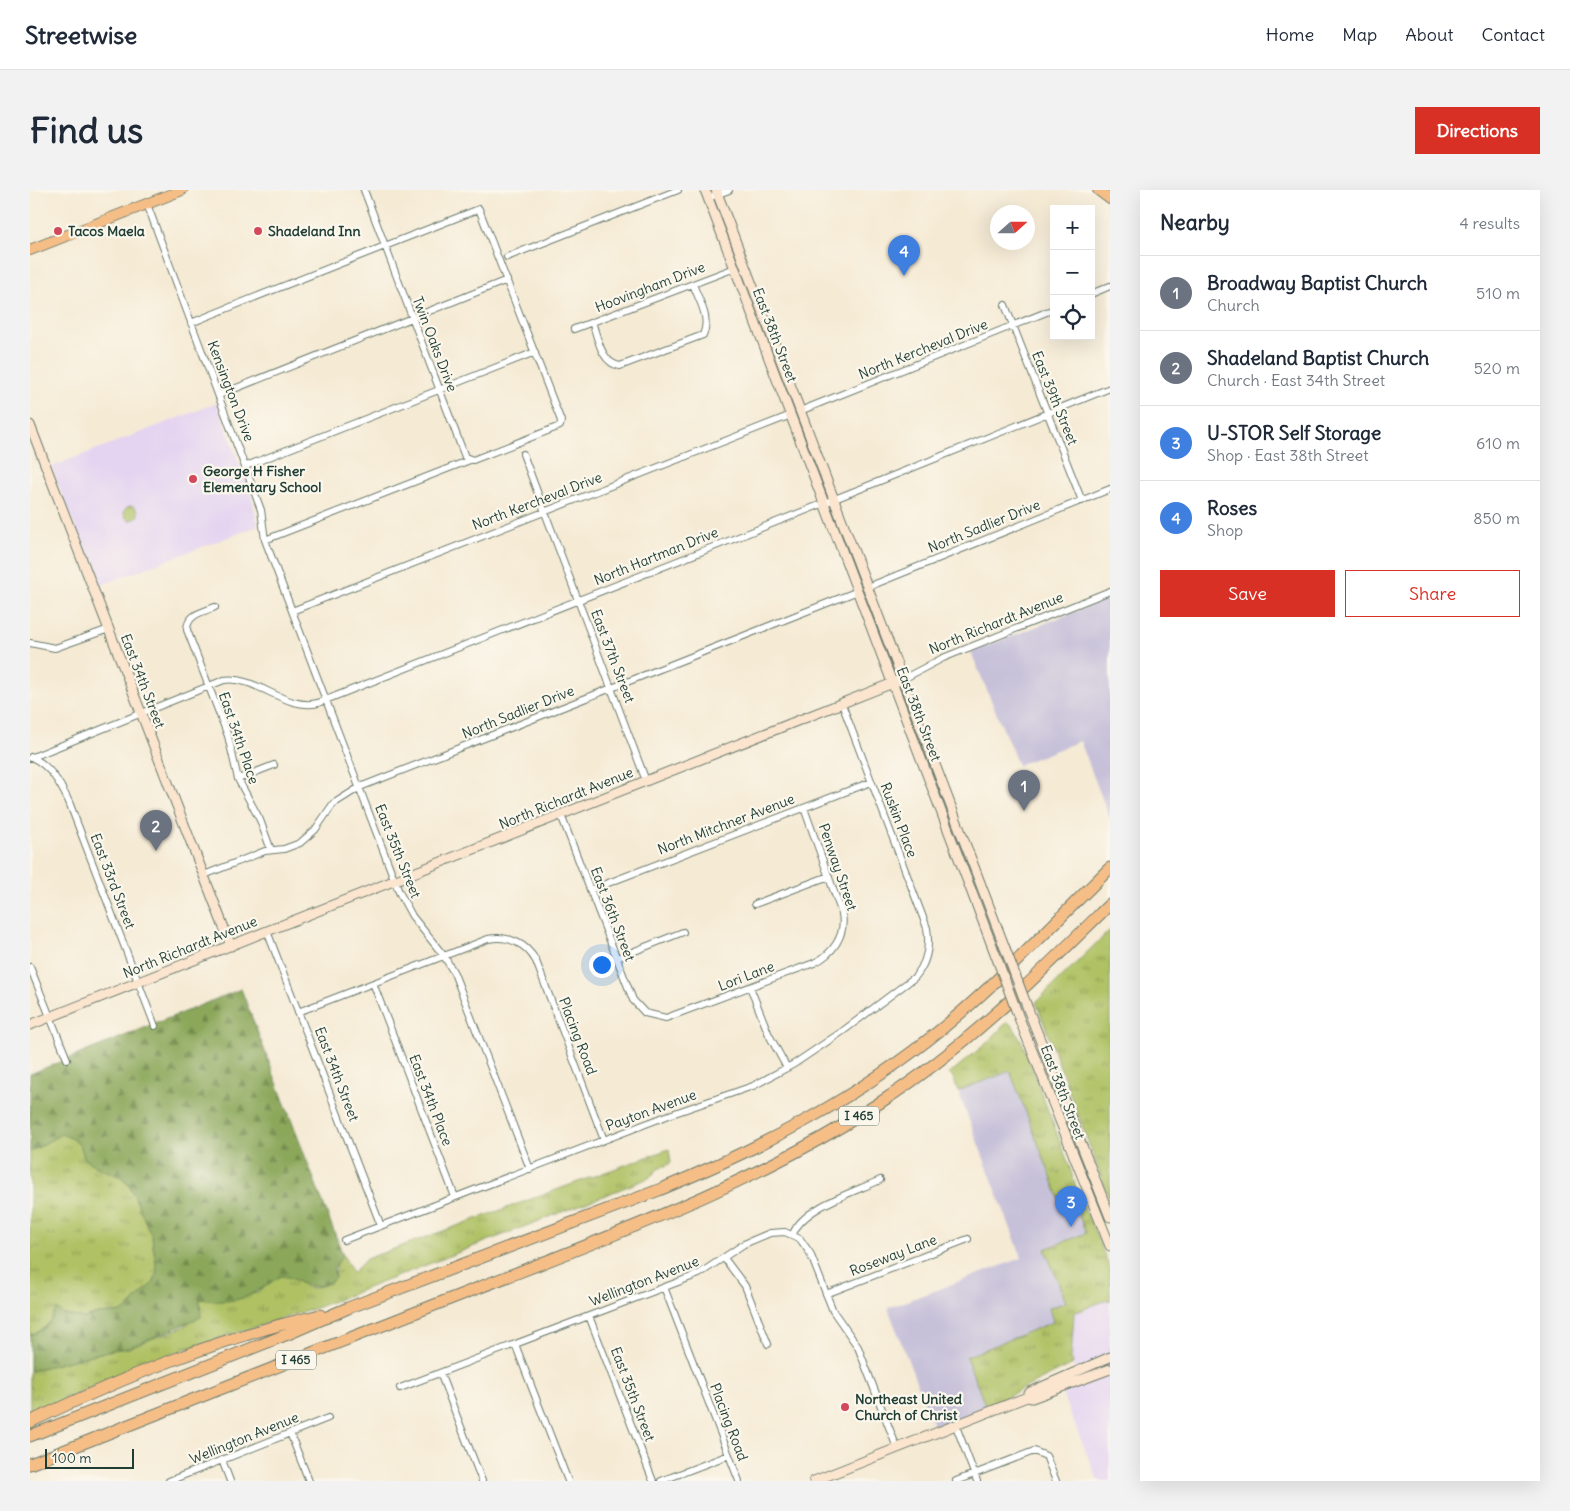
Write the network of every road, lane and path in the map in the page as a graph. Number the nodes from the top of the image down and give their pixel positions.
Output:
1 (182, 190) edge
2 (364, 190) edge
3 (678, 190) edge
4 (729, 190) edge
5 (1098, 190) edge
6 (717, 192) edge
7 (706, 194) edge
8 (1110, 199) edge
9 (146, 204) junction
10 (385, 246) junction
11 (30, 250) edge
12 (507, 256) dead end
13 (735, 268) junction
14 (507, 280) junction
15 (693, 284) junction
16 (1110, 286) edge
17 (1095, 292) edge
18 (1005, 305) dead end
19 (1050, 311) edge
20 (411, 316) junction
21 (592, 322) junction
22 (191, 323) junction
23 (1013, 326) junction
24 (574, 329) dead end
25 (535, 352) junction
26 (1110, 388) edge
27 (440, 390) junction
28 (219, 395) junction
29 (800, 411) junction
30 (1047, 412) junction
31 (790, 415) junction
32 (30, 425) edge
33 (33, 440) edge
34 (523, 454) dead end
35 (470, 460) junction
36 (246, 466) junction
37 (1110, 489) edge
38 (834, 499) junction
39 (1082, 501) junction
40 (824, 503) junction
41 (545, 512) junction
42 (265, 540) junction
43 (868, 586) junction
44 (284, 588) joint
45 (858, 591) junction
46 (1108, 592) edge
47 (578, 600) junction
48 (1110, 600) edge
49 (215, 607) dead end
50 (292, 611) junction
51 (109, 629) junction
52 (30, 643) edge
53 (903, 680) junction
54 (891, 685) junction
55 (208, 686) junction
56 (612, 688) junction
57 (326, 700) junction
58 (842, 704) junction
59 (141, 713) junction
60 (31, 758) edge
61 (274, 765) dead end
62 (238, 779) junction
63 (646, 781) junction
64 (871, 782) junction
65 (360, 788) junction
66 (804, 808) junction
67 (561, 815) junction
68 (271, 850) junction
69 (1110, 868) edge
70 (204, 875) junction
71 (829, 876) junction
72 (395, 881) junction
73 (590, 890) junction
74 (755, 904) dead end
75 (1110, 904) edge
76 (267, 932) junction
77 (683, 932) dead end
78 (840, 936) joint
79 (231, 946) junction
80 (928, 946) joint
81 (444, 956) junction
82 (617, 958) junction
83 (30, 967) edge
84 (138, 983) junction
85 (373, 983) junction
86 (750, 987) junction
87 (298, 1012) junction
88 (650, 1016) joint
89 (50, 1017) junction
90 (30, 1025) edge
91 (155, 1026) dead end
92 (67, 1059) dead end
93 (787, 1068) junction
94 (604, 1140) junction
95 (530, 1168) junction
96 (880, 1180) dead end
97 (455, 1197) junction
98 (1110, 1217) edge
99 (381, 1226) junction
100 (793, 1234) junction
101 (968, 1239) dead end
102 (344, 1240) dead end
103 (1110, 1246) edge
104 (724, 1258) junction
105 (664, 1287) junction
106 (826, 1294) junction
107 (348, 1308) junction
108 (589, 1316) junction
109 (515, 1344) junction
110 (768, 1344) dead end
111 (1110, 1357) edge
112 (1110, 1369) edge
113 (440, 1373) junction
114 (400, 1388) dead end
115 (1027, 1397) junction
116 (328, 1418) dead end
117 (30, 1422) edge
118 (956, 1426) junction
119 (290, 1433) junction
120 (30, 1436) edge
121 (897, 1448) junction
122 (729, 1455) junction
123 (222, 1460) junction
124 (30, 1464) edge
125 (974, 1474) junction
126 (169, 1481) edge
127 (230, 1481) edge
128 (309, 1481) edge
129 (482, 1481) edge
130 (568, 1481) edge
131 (653, 1481) edge
132 (661, 1481) edge
133 (739, 1481) edge
134 (814, 1481) edge
135 (956, 1481) edge
136 (977, 1481) edge
137 (1056, 1481) edge

1 - 9 main road
2 - 10 street, Twin Oaks Drive
3 - 12 street
4 - 6 street
5 - 8 main road
6 - 7 street
6 - 29 main road, East 38th Street
7 - 13 main road, East 38th Street
9 - 11 main road
9 - 22 street, Kensington Drive
10 - 14 street
10 - 20 street, Twin Oaks Drive
10 - 22 street
13 - 15 street, Hoovingham Drive
13 - 31 main road, East 38th Street
14 - 20 street
14 - 25 street
15 - 21 street, Hoovingham Drive
15 - 21 street
16 - 17 street
18 - 23 street, East 39th Street
19 - 23 street, North Kercheval Drive
20 - 27 street, Twin Oaks Drive
20 - 28 street
21 - 24 street, Hoovingham Drive
22 - 28 street, Kensington Drive
23 - 29 street, North Kercheval Drive
23 - 30 street, East 39th Street
25 - 27 street
25 - 35 street
26 - 30 street, North Hartman Drive
27 - 35 street, Twin Oaks Drive
27 - 36 street
28 - 36 street, Kensington Drive
29 - 38 main road, East 38th Street
30 - 38 street, North Hartman Drive
30 - 39 street, East 39th Street
31 - 40 main road, East 38th Street
31 - 41 street, North Kercheval Drive
32 - 33 main road, East 34th Street
33 - 51 main road, East 34th Street
34 - 41 street
35 - 42 street
36 - 42 street, Kensington Drive
37 - 39 street, North Sadlier Drive
38 - 40 street, North Hartman Drive
38 - 43 main road, East 38th Street
39 - 43 street, North Sadlier Drive
40 - 45 main road, East 38th Street
40 - 47 street, North Hartman Drive
41 - 47 street, East 37th Street
41 - 50 street, North Kercheval Drive
42 - 44 street, Kensington Drive
43 - 53 main road, East 38th Street
44 - 50 street, East 35th Street
45 - 54 main road, East 38th Street
45 - 56 street, North Sadlier Drive
46 - 48 street
46 - 53 street, North Richardt Avenue
47 - 56 street, East 37th Street
47 - 57 street, North Hartman Drive
49 - 55 street, East 34th Place
50 - 57 street, East 35th Street
51 - 52 street
51 - 59 main road, East 34th Street
53 - 54 main road, North Richardt Avenue
53 - 98 main road, East 38th Street, bridge
54 - 58 main road, North Richardt Avenue
54 - 103 main road, East 38th Street, bridge
55 - 57 street, North Hartman Drive
55 - 59 street, North Hartman Drive
55 - 62 street, East 34th Place
56 - 63 street, East 37th Street
56 - 65 street, North Sadlier Drive
57 - 65 street, East 35th Street
58 - 63 main road, North Richardt Avenue
58 - 64 street, Ruskin Place
59 - 60 street, North Hartman Drive
59 - 70 main road, East 34th Street
60 - 84 street, East 33rd Street
61 - 62 street
62 - 68 street, East 34th Place
63 - 67 main road, North Richardt Avenue
64 - 66 street, North Mitchner Avenue
64 - 80 street, Ruskin Place
65 - 68 street, North Sadlier Drive
65 - 72 street, East 35th Street
66 - 71 street, Penway Street
66 - 73 street, North Mitchner Avenue
67 - 72 main road, North Richardt Avenue
67 - 73 street, East 36th Street
68 - 70 street, North Sadlier Drive
69 - 107 highway, I 465
70 - 79 main road, East 34th Street
71 - 74 street
71 - 78 street, Penway Street
72 - 76 main road, North Richardt Avenue
72 - 81 street, East 35th Street
73 - 82 street, East 36th Street
75 - 124 highway, I 465
76 - 79 main road, North Richardt Avenue
76 - 87 street, East 34th Street
77 - 82 street
78 - 86 street, Lori Lane
79 - 84 main road, North Richardt Avenue
80 - 93 street, Payton Avenue
81 - 85 street
81 - 94 street, Placing Road
81 - 95 street, East 35th Street
82 - 88 street, East 36th Street
83 - 89 street
84 - 89 main road, North Richardt Avenue
84 - 91 street, East 33rd Street
85 - 87 street
85 - 97 street, East 34th Place
86 - 88 street, Lori Lane
86 - 93 street
87 - 99 street, East 34th Street
89 - 90 main road, North Richardt Avenue
89 - 92 street
93 - 94 street, Payton Avenue
94 - 95 street, Payton Avenue
95 - 97 street, Payton Avenue
96 - 100 street
97 - 99 street, Payton Avenue
99 - 102 street, Payton Avenue
100 - 104 street, Wellington Avenue
100 - 106 street
101 - 106 street, Roseway Lane
104 - 105 street, Wellington Avenue
104 - 110 street
105 - 108 street, Wellington Avenue
105 - 122 street, Placing Road
106 - 121 street
107 - 117 highway
107 - 120 highway, I 465
108 - 109 street, Wellington Avenue
108 - 131 street, East 35th Street
109 - 113 street, Wellington Avenue
109 - 130 street
111 - 115 main road
112 - 115 main road
113 - 114 street, Wellington Avenue
113 - 129 street
115 - 118 main road
116 - 119 street, Wellington Avenue
118 - 121 main road
118 - 125 street
119 - 123 street, Wellington Avenue
119 - 128 street
121 - 134 main road
122 - 132 street
122 - 133 street, Placing Road
123 - 126 street, Wellington Avenue
123 - 127 street
125 - 135 street
125 - 136 street
125 - 137 street

